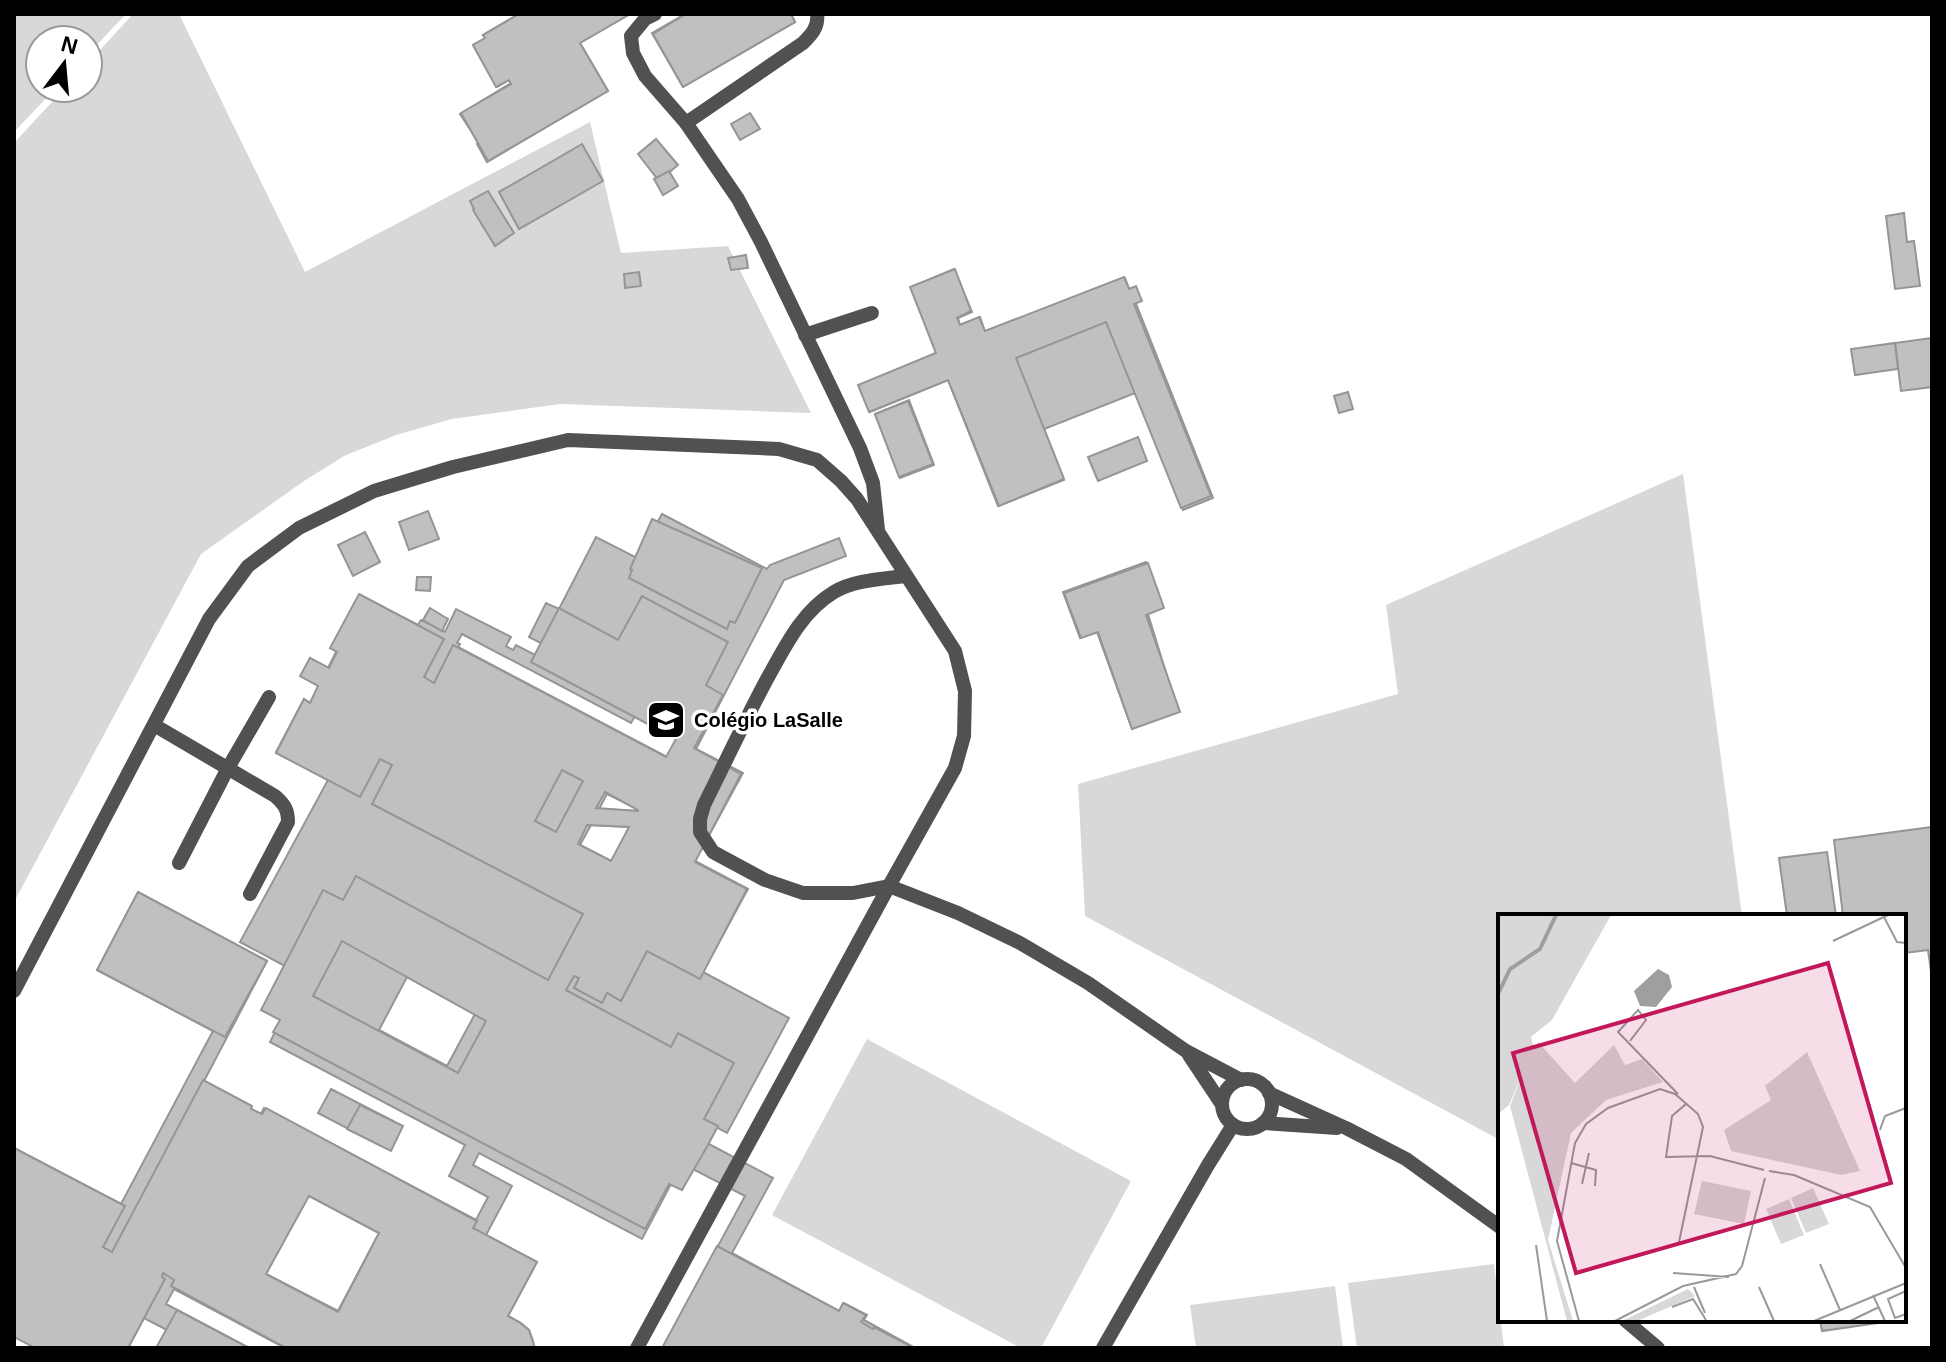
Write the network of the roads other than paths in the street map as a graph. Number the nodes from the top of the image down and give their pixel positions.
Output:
1 (655, 14) edge
2 (817, 14) edge
3 (686, 123) junction
4 (872, 313) dead end
5 (805, 335) junction
6 (878, 532) junction
7 (905, 576) junction
8 (269, 697) dead end
9 (154, 725) junction
10 (228, 768) junction
11 (179, 863) dead end
12 (889, 886) junction
13 (250, 894) dead end
14 (14, 991) edge
15 (1186, 1051) junction
16 (1241, 1080) junction
17 (1269, 1093) junction
18 (1221, 1103) junction
19 (1263, 1123) junction
20 (1233, 1125) junction
21 (1346, 1128) junction
22 (1498, 1226) edge
23 (1627, 1322) edge
24 (637, 1348) edge
25 (1103, 1348) edge
26 (1658, 1348) edge

1 - 3 lane
2 - 3 lane
3 - 5 lane
4 - 5 lane
5 - 6 lane
6 - 7 lane
6 - 9 lane
7 - 12 lane
7 - 12 lane
8 - 10 lane
9 - 10 lane
9 - 14 lane
10 - 11 lane
10 - 13 lane
12 - 15 lane
12 - 24 lane
15 - 16 lane
15 - 18 lane
16 - 17 lane
16 - 18 lane
17 - 19 lane
17 - 21 lane
18 - 20 lane
19 - 20 lane
19 - 21 lane
20 - 25 lane
21 - 22 lane
23 - 26 lane

